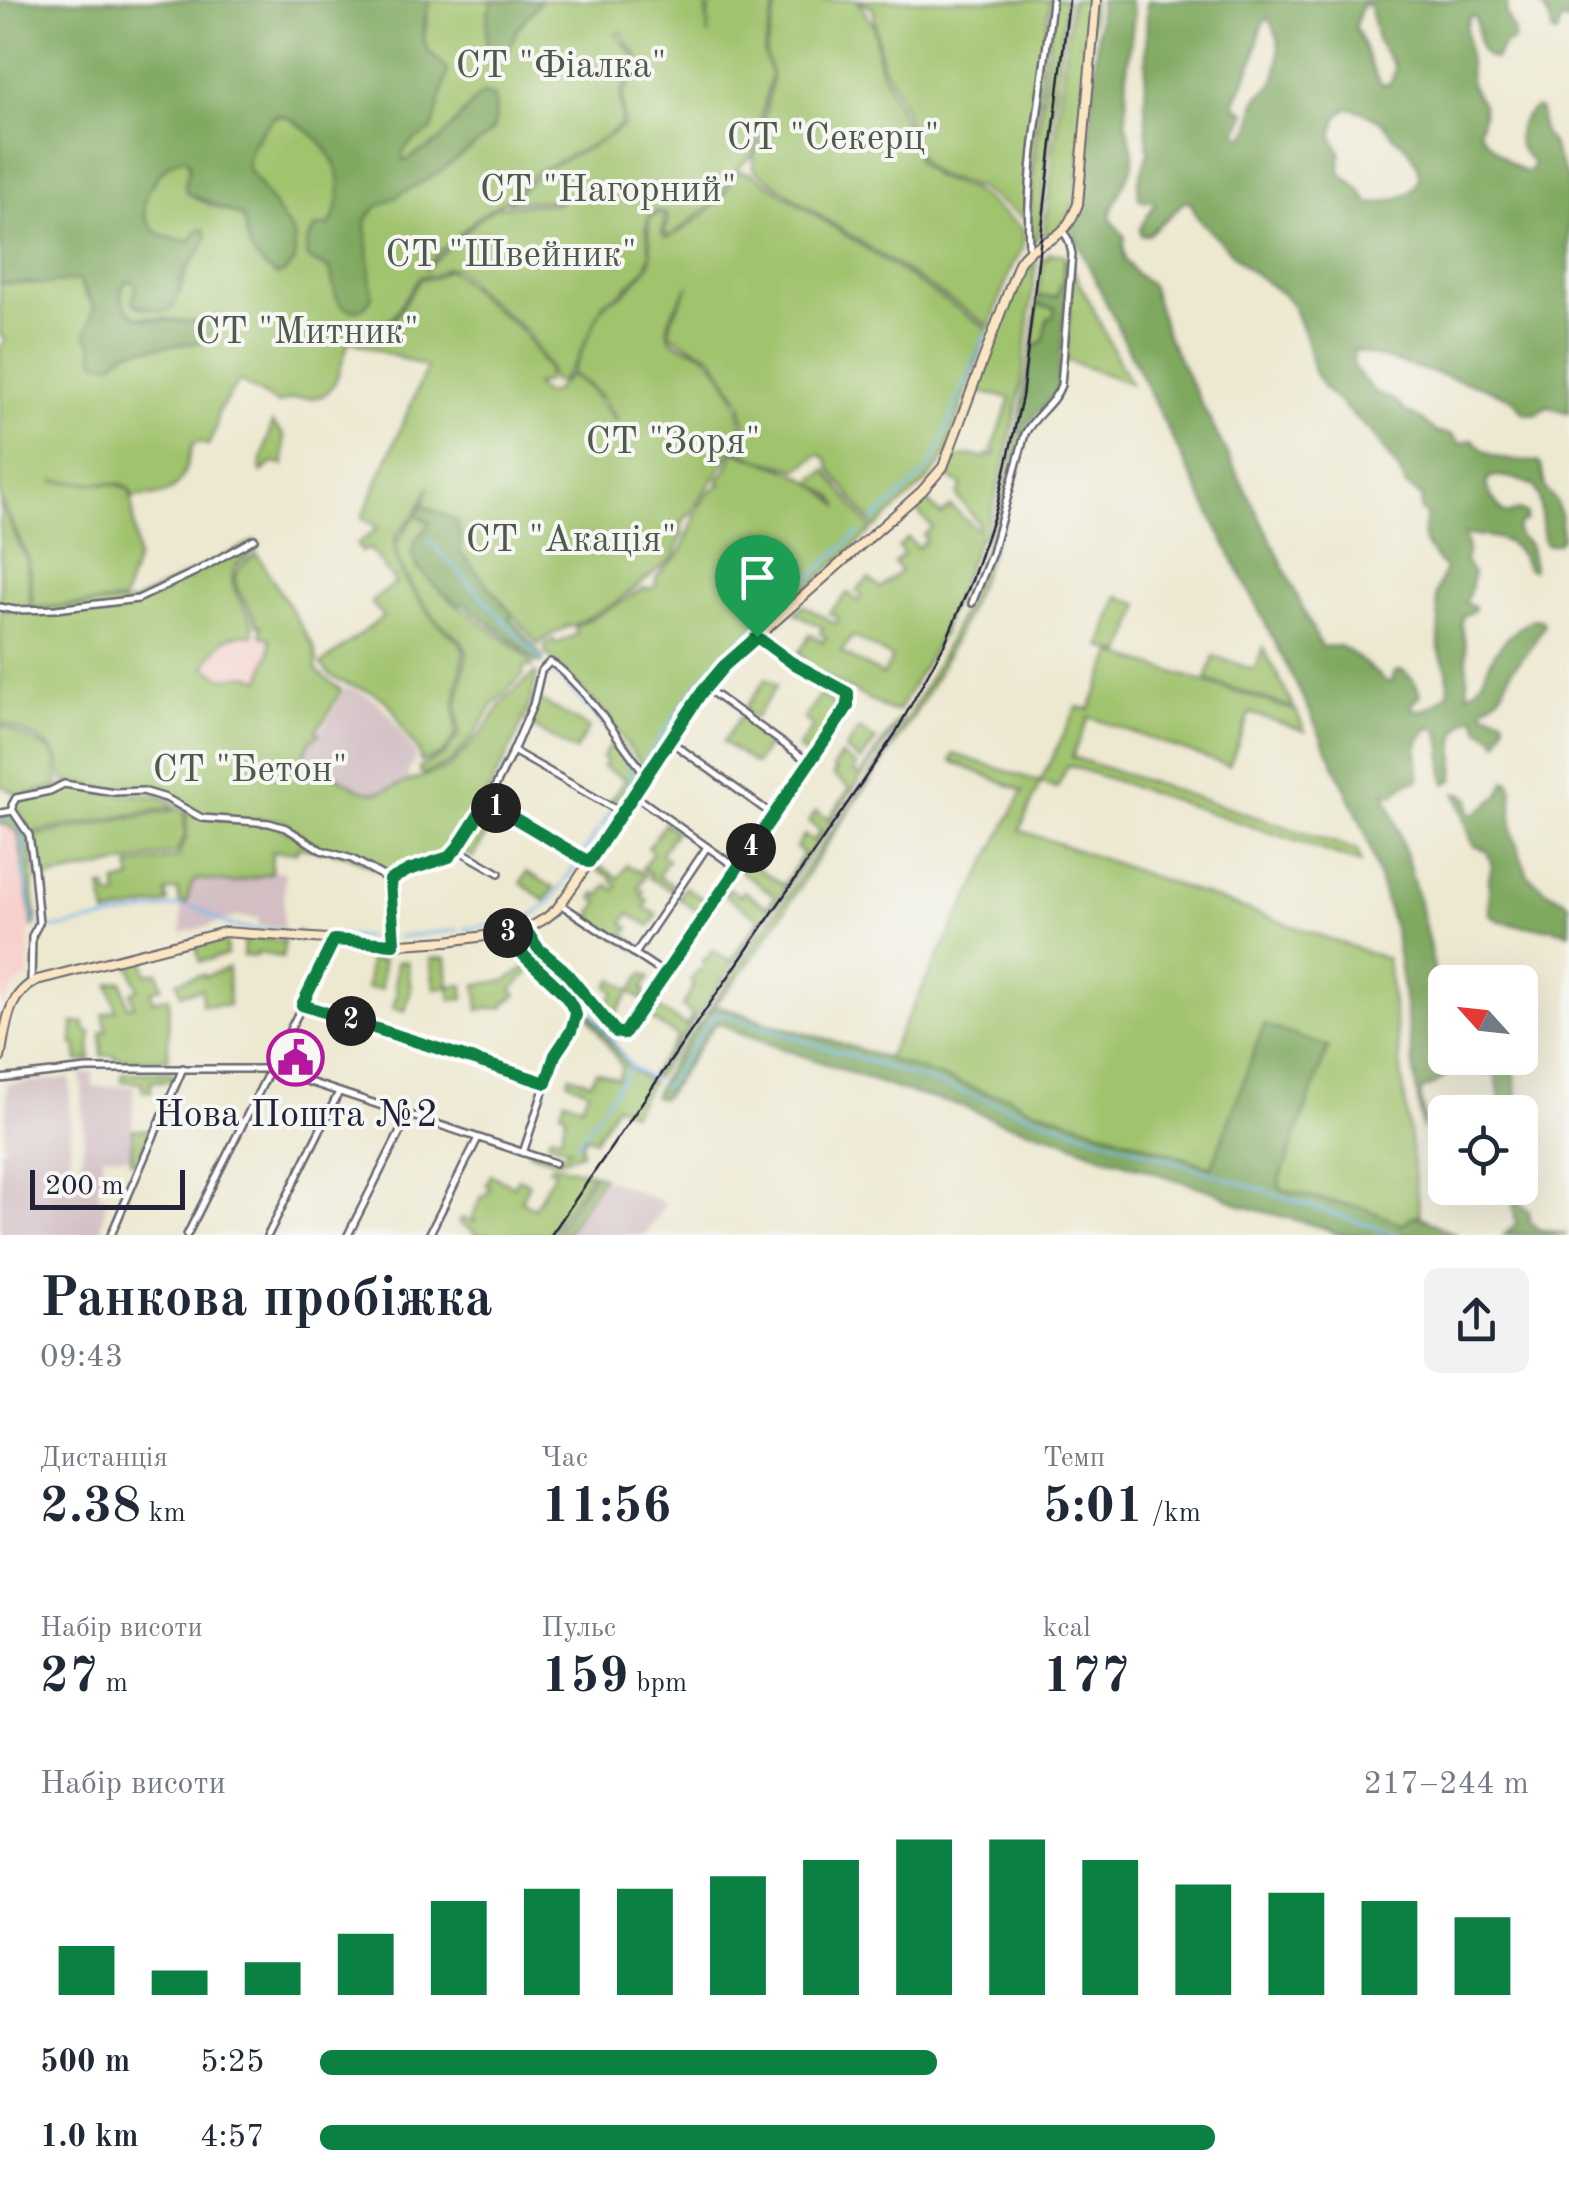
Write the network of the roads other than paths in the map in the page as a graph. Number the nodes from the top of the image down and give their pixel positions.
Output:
1 (1052, 0) edge
2 (1096, 0) edge
3 (1063, 230) junction
4 (1030, 250) junction
5 (254, 539) dead end
6 (972, 604) dead end
7 (0, 607) edge
8 (757, 637) junction
9 (706, 688) junction
10 (670, 742) junction
11 (514, 751) junction
12 (810, 763) junction
13 (647, 776) junction
14 (634, 795) junction
15 (487, 802) junction
16 (13, 811) junction
17 (0, 813) edge
18 (622, 813) junction
19 (774, 816) junction
20 (707, 847) junction
21 (457, 849) junction
22 (589, 862) junction
23 (737, 868) junction
24 (499, 874) dead end
25 (390, 880) junction
26 (561, 908) junction
27 (525, 929) junction
28 (508, 932) junction
29 (334, 940) junction
30 (394, 944) junction
31 (635, 954) junction
32 (664, 974) junction
33 (31, 982) junction
34 (302, 1005) junction
35 (5, 1009) edge
36 (0, 1058) edge
37 (183, 1068) junction
38 (270, 1069) junction
39 (0, 1079) edge
40 (546, 1083) junction
41 (339, 1092) junction
42 (408, 1116) junction
43 (478, 1138) junction
44 (523, 1153) junction
45 (555, 1164) dead end
46 (271, 1234) edge
47 (110, 1235) edge
48 (187, 1235) edge
49 (348, 1235) edge
50 (429, 1235) edge

1 - 4 street
2 - 3 main road
3 - 4 main road
3 - 6 street
4 - 8 main road
5 - 7 street
8 - 9 main road
8 - 12 street
9 - 10 main road
9 - 12 street
10 - 13 main road
10 - 19 street
11 - 13 street
11 - 15 street
11 - 18 street
12 - 19 street
13 - 14 main road
14 - 18 main road
14 - 20 street
15 - 21 street
15 - 22 street
16 - 17 street
16 - 25 street
16 - 33 street
18 - 22 main road
19 - 23 street
20 - 23 street
20 - 31 street
21 - 24 street
21 - 25 street
22 - 26 main road
23 - 32 street
25 - 30 street
26 - 27 main road
26 - 31 street
27 - 28 main road
27 - 32 street
28 - 30 main road
28 - 40 street
29 - 30 main road
29 - 33 main road
29 - 34 street
31 - 32 street
33 - 35 main road
34 - 38 street
34 - 40 street
35 - 36 main road
37 - 38 street
37 - 39 street
37 - 47 street
38 - 41 street
38 - 48 street
40 - 44 street
41 - 42 street
41 - 46 street
42 - 43 street
42 - 49 street
43 - 44 street
43 - 50 street
44 - 45 street

